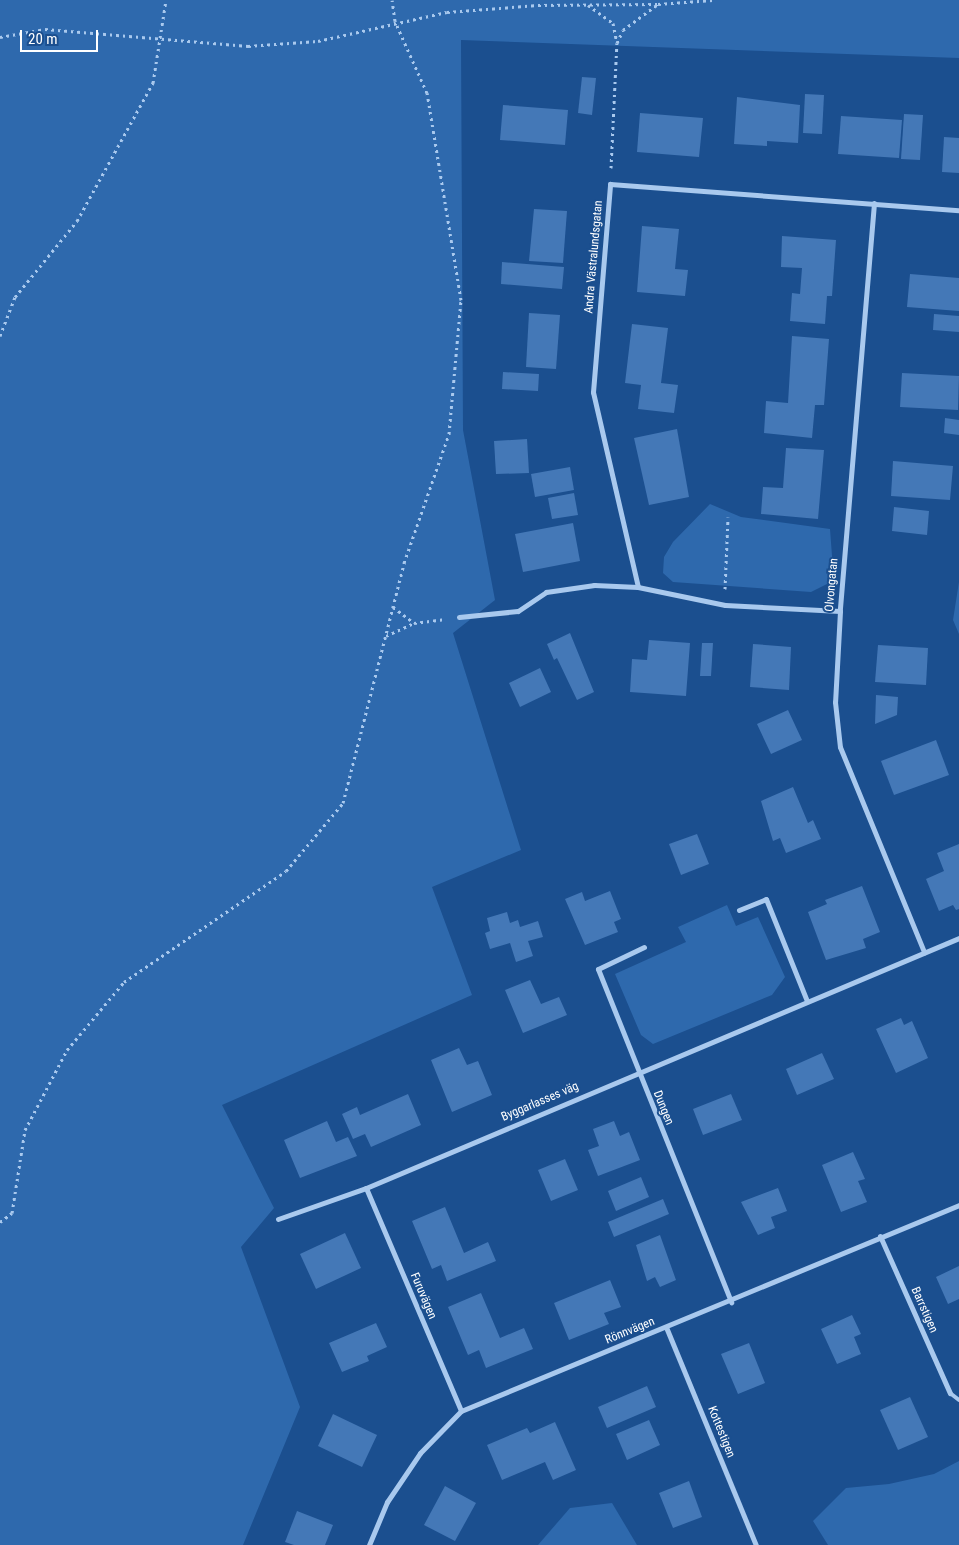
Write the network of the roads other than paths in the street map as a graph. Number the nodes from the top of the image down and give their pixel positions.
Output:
1 (874, 203) junction
2 (959, 210) edge
3 (638, 587) junction
4 (840, 611) junction
5 (458, 617) road end
6 (739, 910) dead end
7 (959, 938) edge
8 (644, 948) dead end
9 (924, 952) junction
10 (807, 1001) junction
11 (637, 1071) junction
12 (366, 1188) junction
13 (959, 1205) edge
14 (278, 1218) dead end
15 (880, 1236) junction
16 (731, 1302) junction
17 (666, 1327) junction
18 (950, 1393) joint
19 (959, 1400) edge
20 (461, 1411) junction
21 (369, 1545) edge
22 (756, 1545) edge

1 - 2 street, Andra Västralundsgatan
1 - 3 street, Andra Västralundsgatan
1 - 4 street, Olvongatan
3 - 4 street
3 - 5 street
4 - 9 street, Olvongatan
6 - 10 street
7 - 9 street, Byggarlasses väg
8 - 11 street, Dungen
9 - 10 street, Byggarlasses väg
10 - 11 street, Byggarlasses väg
11 - 12 street, Byggarlasses väg
11 - 16 street, Dungen
12 - 14 street, Byggarlasses väg
12 - 20 street, Furuvägen
13 - 15 street, Rönnvägen
15 - 16 street, Rönnvägen
15 - 18 street, Barrstigen
16 - 17 street, Rönnvägen
17 - 20 street, Rönnvägen
17 - 22 street, Kottestigen
18 - 19 lane
20 - 21 street, Rönnvägen

